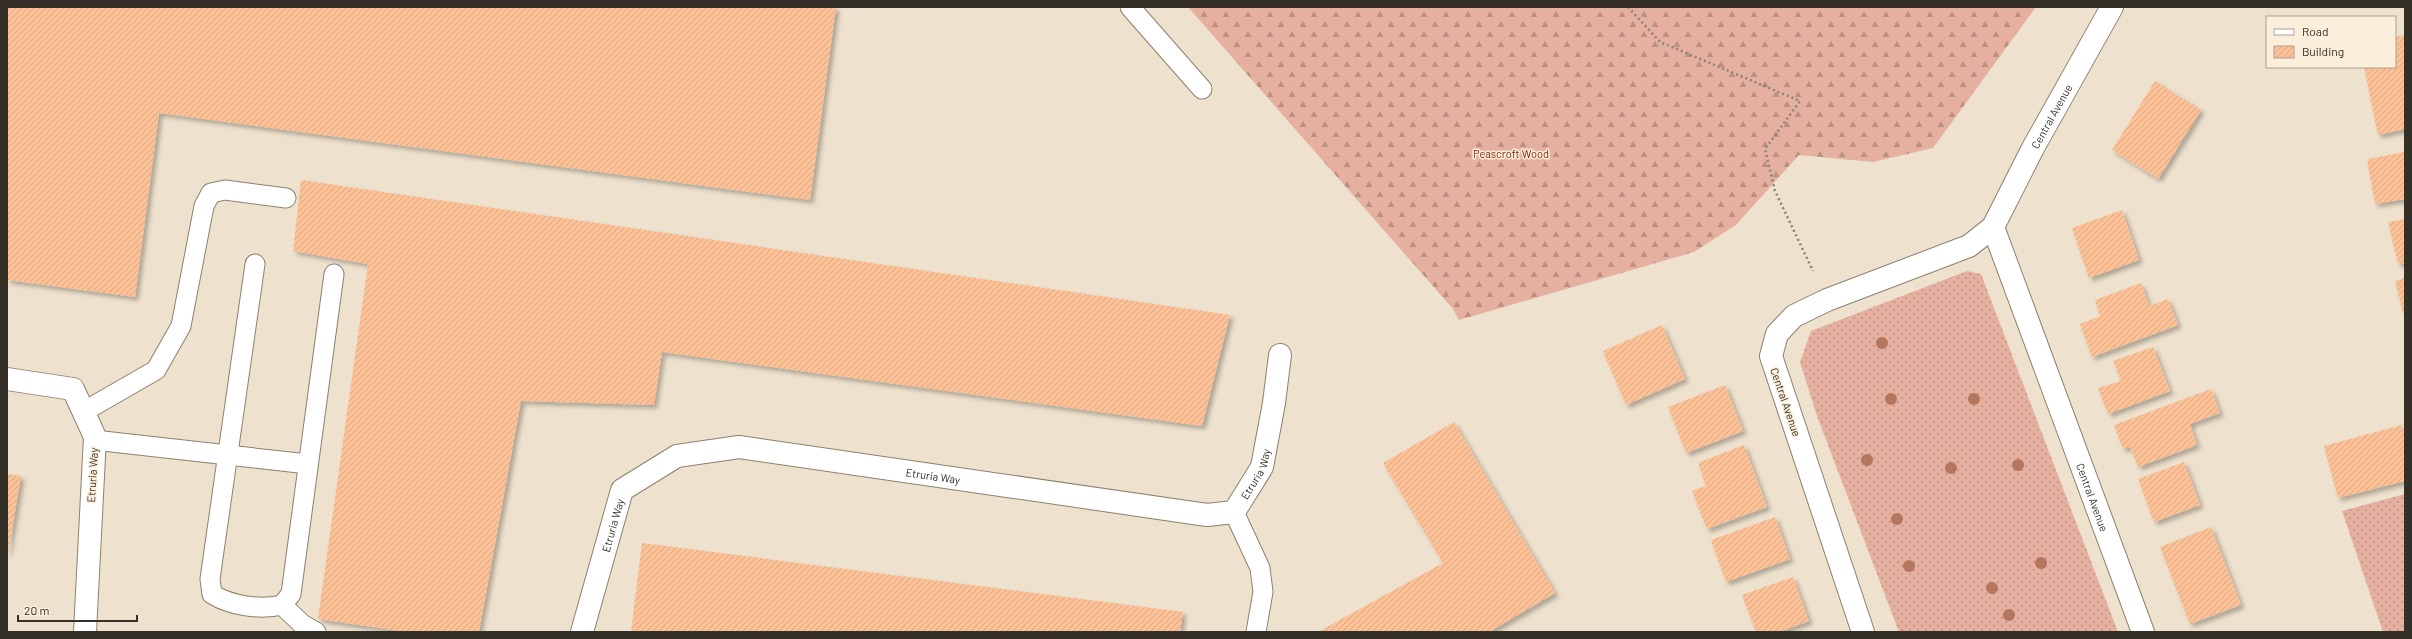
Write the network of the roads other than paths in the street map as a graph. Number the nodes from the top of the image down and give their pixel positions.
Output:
1 (1130, 7) edge
2 (2112, 7) edge
3 (1202, 89) dead end
4 (286, 198) dead end
5 (1993, 227) junction
6 (255, 264) dead end
7 (334, 274) dead end
8 (1280, 355) dead end
9 (7, 379) edge
10 (83, 412) junction
11 (94, 440) junction
12 (230, 455) junction
13 (308, 464) junction
14 (1234, 512) junction
15 (282, 605) junction
16 (85, 632) edge
17 (316, 632) edge
18 (582, 632) edge
19 (1256, 632) edge
20 (1864, 632) edge
21 (2143, 632) edge

1 - 3 lane
2 - 5 street, Central Avenue
4 - 10 lane
5 - 20 street, Central Avenue
5 - 21 street, Central Avenue
6 - 12 lane
7 - 13 lane
8 - 14 street, Etruria Way
9 - 10 street, Etruria Way
10 - 11 street, Etruria Way
11 - 12 lane
11 - 16 street, Etruria Way
12 - 13 lane
12 - 15 lane
13 - 15 lane
14 - 18 street, Etruria Way
14 - 19 lane
15 - 17 lane

